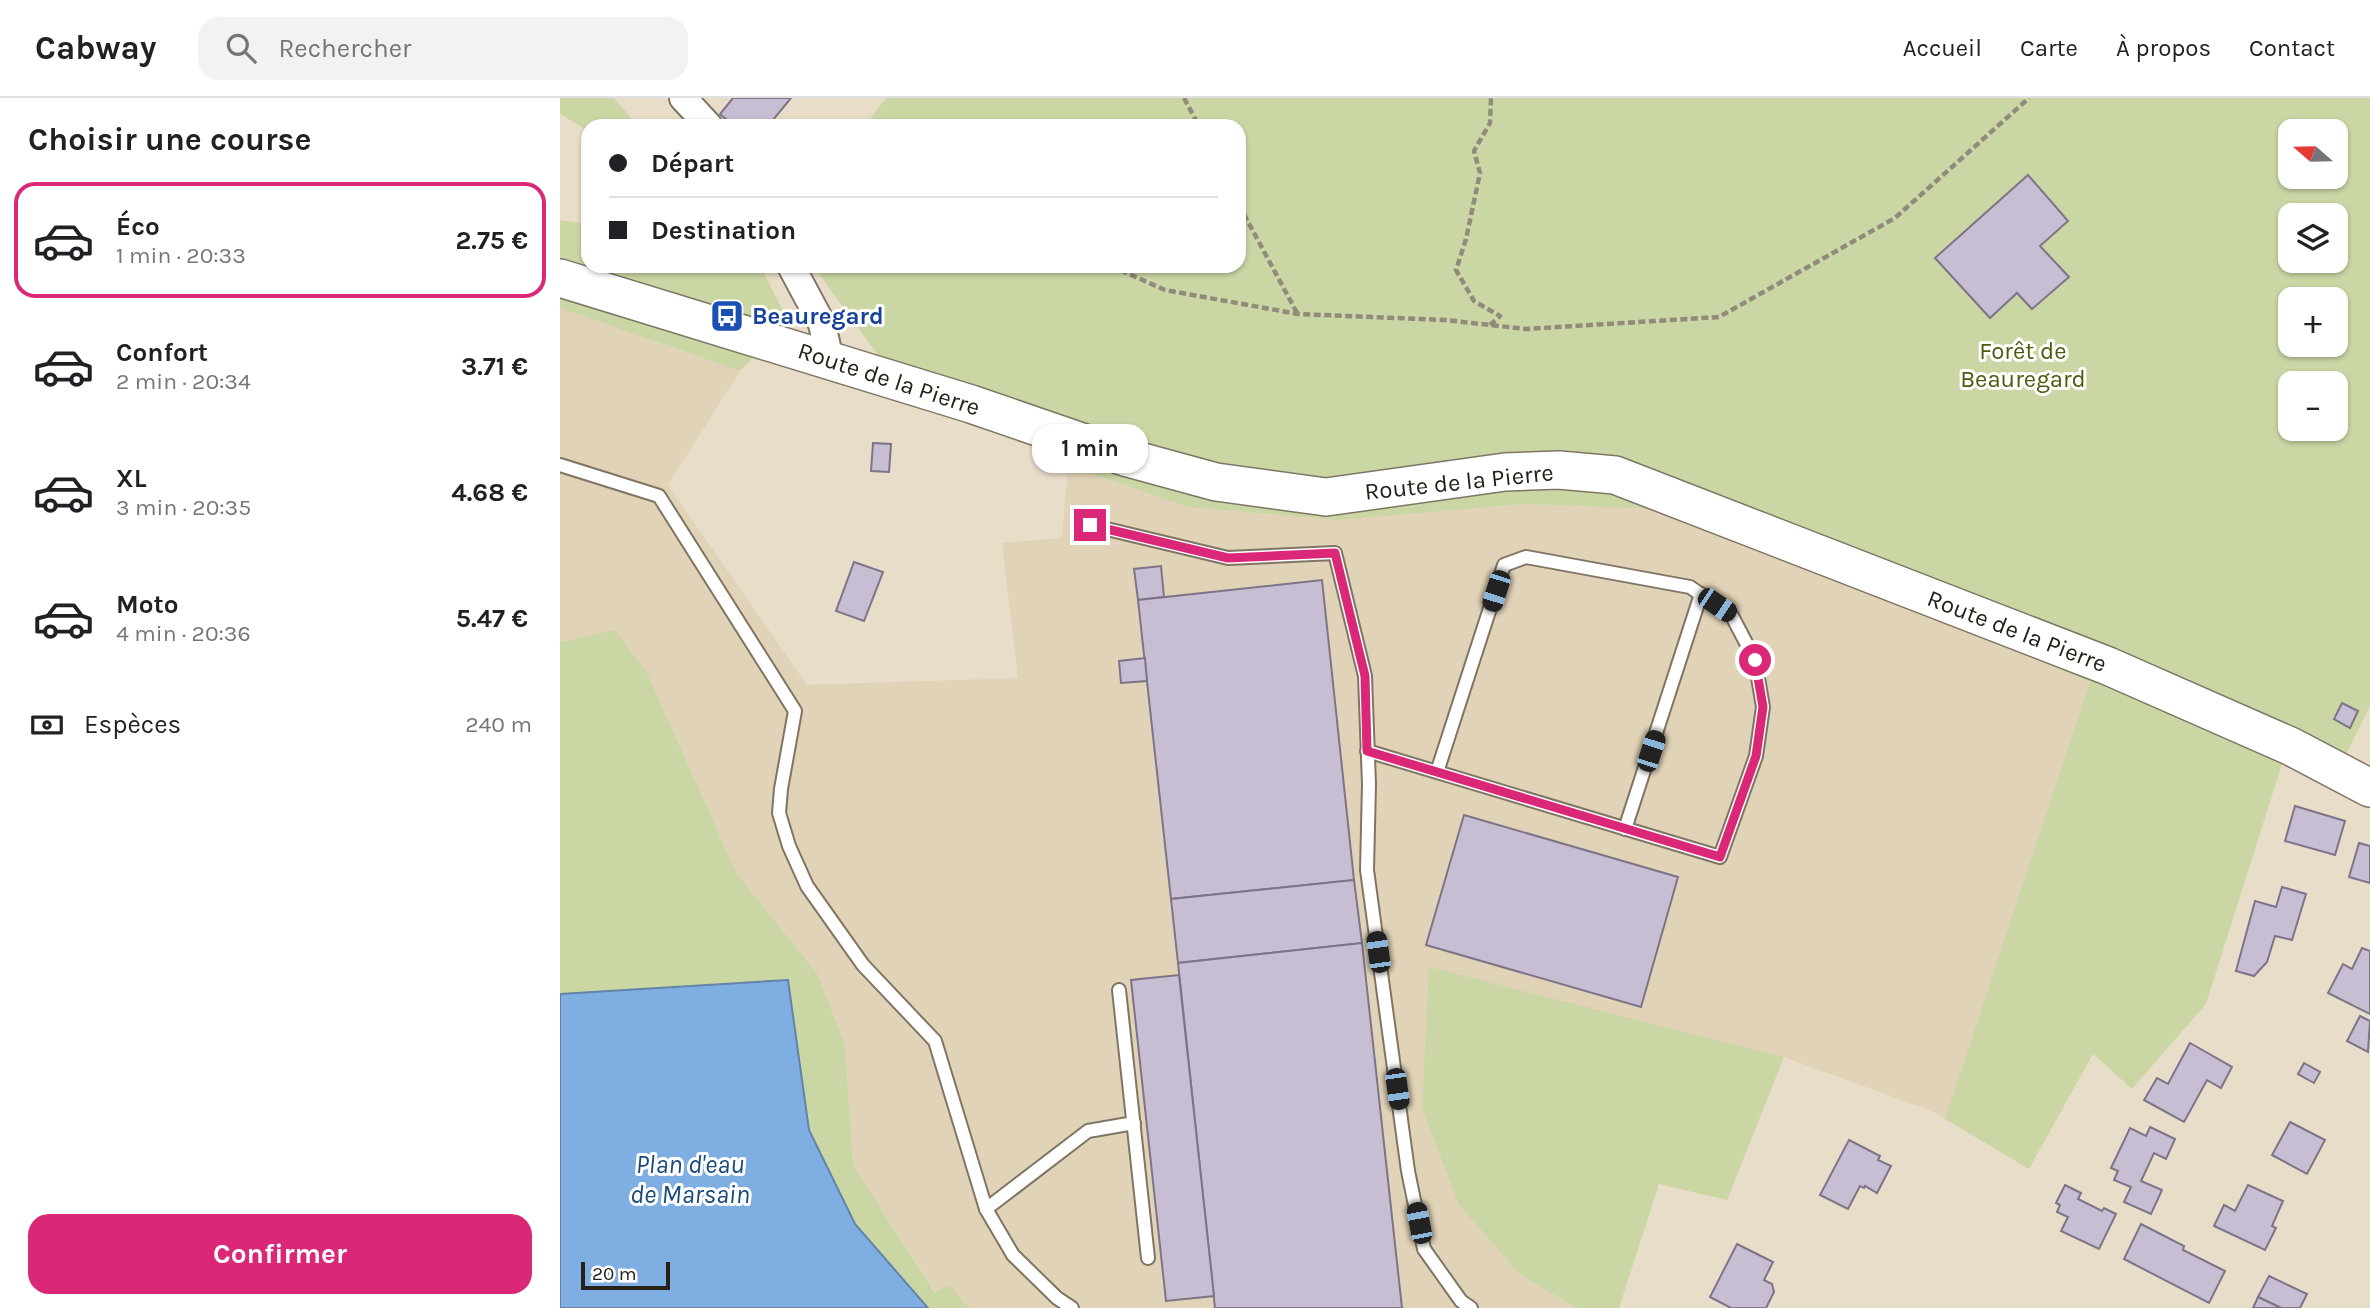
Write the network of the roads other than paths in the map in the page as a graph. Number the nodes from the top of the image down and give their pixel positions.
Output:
1 (683, 98) edge
2 (702, 119) edge
3 (795, 273) edge
4 (560, 278) edge
5 (830, 360) junction
6 (560, 465) edge
7 (1090, 525) dead end
8 (1701, 594) junction
9 (1367, 751) junction
10 (1437, 772) junction
11 (2370, 788) edge
12 (1625, 828) junction
13 (1119, 990) dead end
14 (1134, 1123) junction
15 (986, 1209) junction
16 (1148, 1258) dead end
17 (1463, 1305) edge
18 (1072, 1308) edge

1 - 2 street
3 - 5 street
4 - 5 street, Route de la Pierre
5 - 11 street, Route de la Pierre
6 - 15 lane
7 - 9 lane
8 - 10 lane
8 - 12 lane
8 - 12 lane
9 - 10 lane
9 - 17 lane
10 - 12 lane
13 - 14 lane
14 - 15 lane
14 - 16 lane
15 - 18 lane

